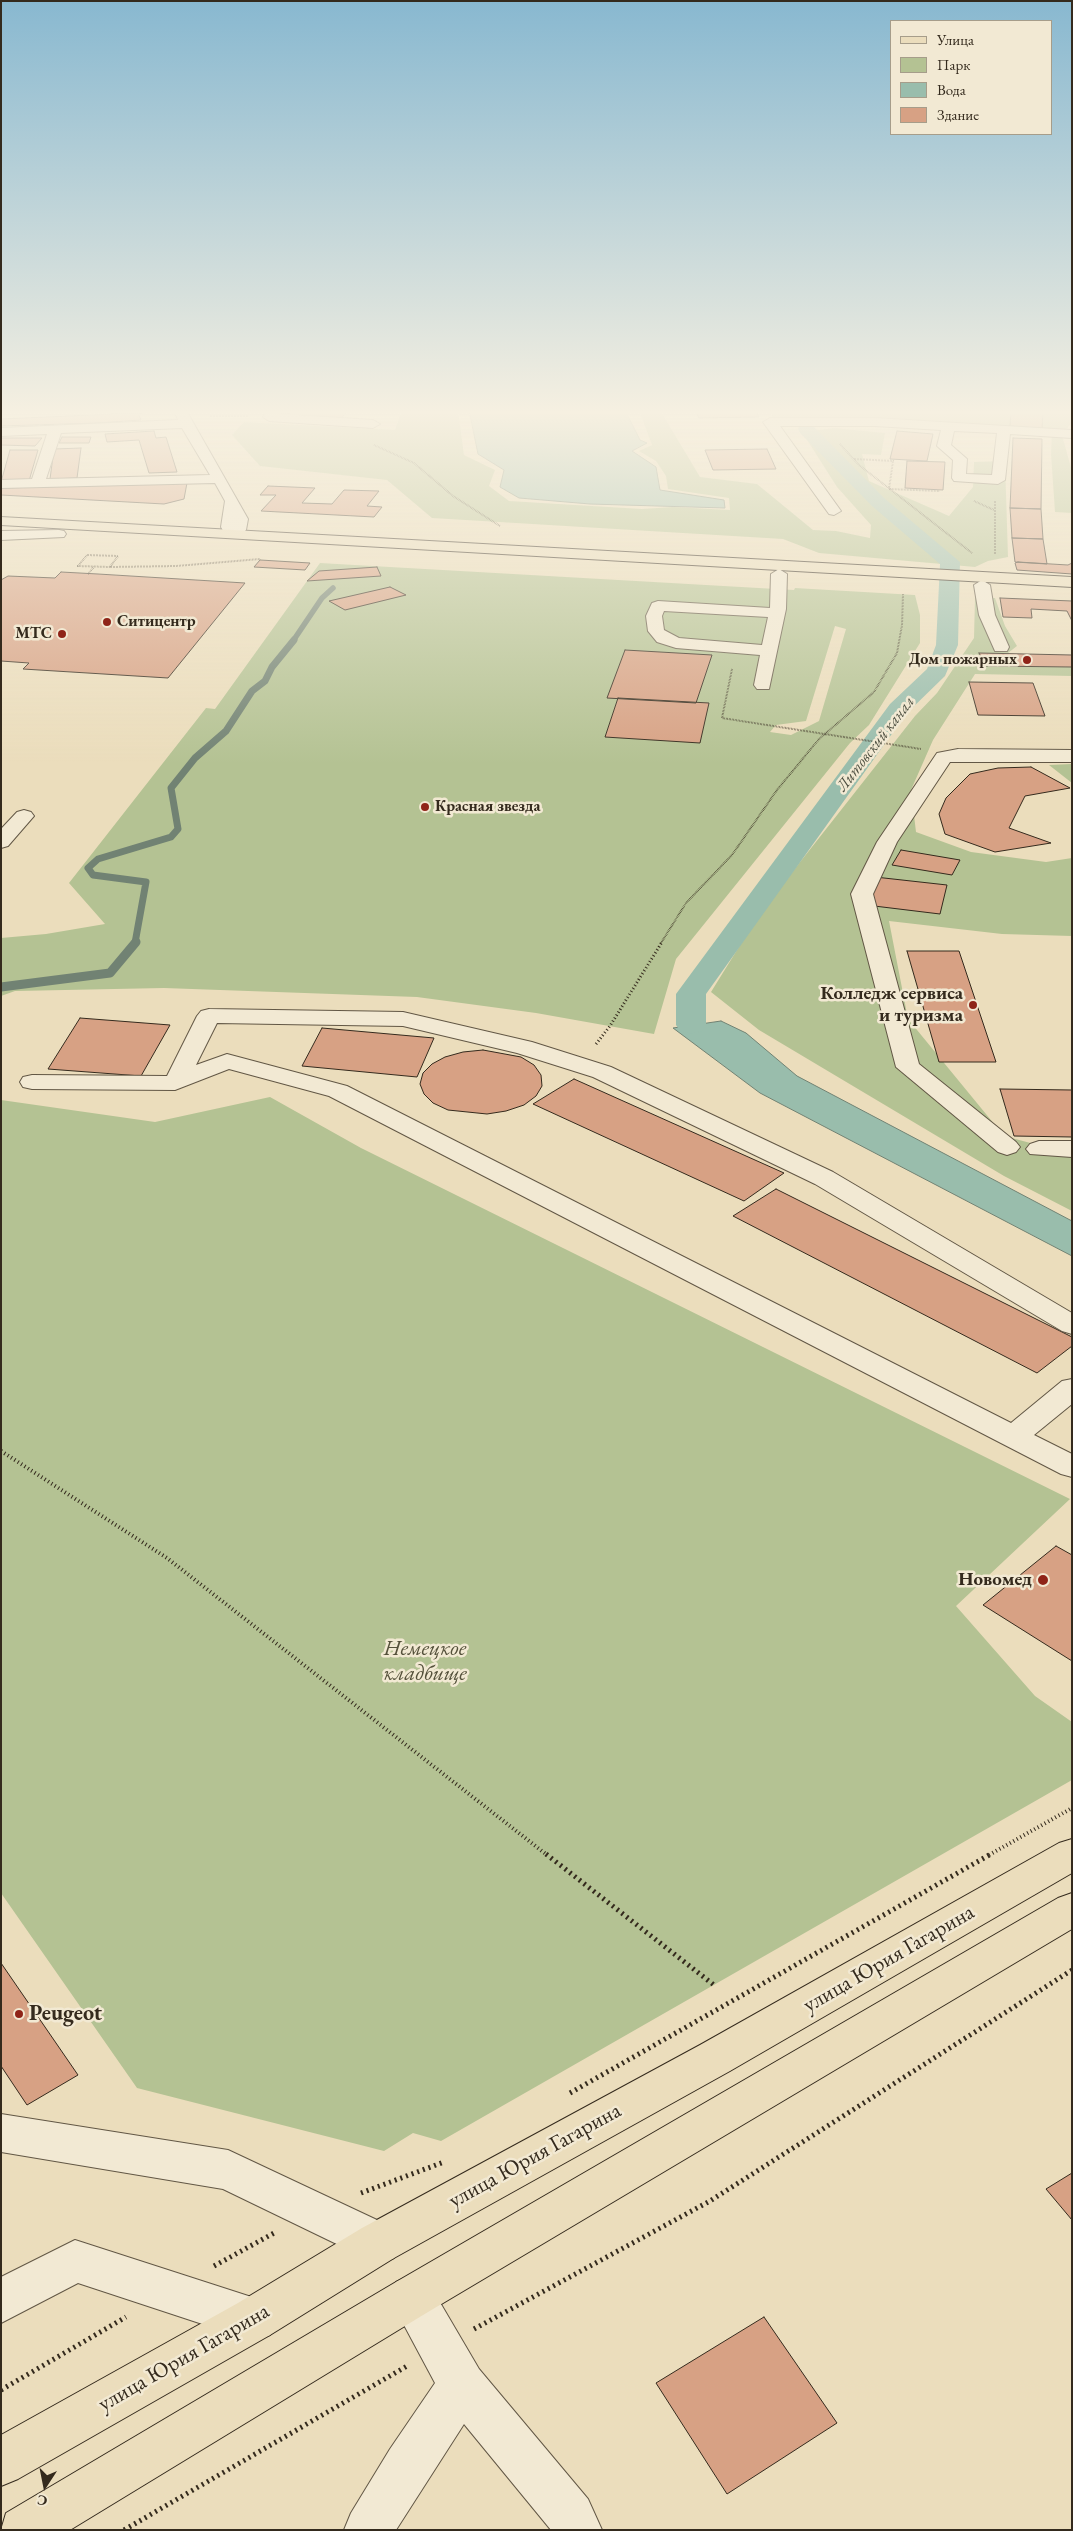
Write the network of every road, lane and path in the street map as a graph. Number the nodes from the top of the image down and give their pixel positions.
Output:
1 (118, 528) edge
2 (239, 528) edge
3 (940, 528) edge
4 (993, 528) edge
5 (1, 530) edge
6 (59, 534) junction
7 (232, 535) junction
8 (1, 536) edge
9 (90, 551) dead end
10 (122, 552) dead end
11 (973, 554) dead end
12 (87, 555) junction
13 (118, 556) junction
14 (264, 558) dead end
15 (995, 562) dead end
16 (94, 566) junction
17 (110, 567) junction
18 (88, 574) dead end
19 (779, 574) junction
20 (936, 578) junction
21 (962, 579) junction
22 (1072, 582) edge
23 (982, 585) junction
24 (1072, 590) edge
25 (904, 591) dead end
26 (777, 613) junction
27 (1001, 647) dead end
28 (770, 651) junction
29 (733, 661) dead end
30 (763, 685) dead end
31 (827, 733) junction
32 (896, 745) dead end
33 (1072, 756) edge
34 (1, 814) edge
35 (1, 842) edge
36 (595, 1046) dead end
37 (32, 1082) dead end
38 (175, 1083) junction
39 (1007, 1147) dead end
40 (1039, 1148) dead end
41 (1072, 1149) edge
42 (1072, 1325) edge
43 (1072, 1388) edge
44 (1013, 1437) junction
45 (1, 1451) edge
46 (1072, 1467) edge
47 (1072, 1808) edge
48 (1072, 1854) edge
49 (1072, 1909) edge
50 (1072, 1970) edge
51 (714, 1984) dead end
52 (563, 2097) dead end
53 (1, 2132) edge
54 (450, 2159) dead end
55 (312, 2211) junction
56 (378, 2243) junction
57 (169, 2291) junction
58 (412, 2297) junction
59 (1, 2301) edge
60 (254, 2319) junction
61 (451, 2366) junction
62 (1, 2390) edge
63 (1, 2462) edge
64 (23, 2530) edge
65 (124, 2530) edge
66 (368, 2530) edge
67 (578, 2530) edge

1 - 7 main road
2 - 7 street
3 - 11 path
4 - 15 path
5 - 6 main road
6 - 8 street
6 - 19 main road
7 - 20 main road
9 - 12 path
10 - 13 path
12 - 13 path
12 - 16 path
13 - 17 path
14 - 17 path
16 - 17 path
16 - 18 path
19 - 20 main road
19 - 26 street
20 - 21 main road
21 - 22 main road
21 - 23 main road
23 - 24 main road
23 - 27 street
25 - 31 path
26 - 28 street
26 - 28 street
28 - 30 street
29 - 31 path
31 - 32 path
31 - 36 path
33 - 39 street
34 - 35 street
37 - 38 street
38 - 42 street
38 - 44 street
40 - 41 street
43 - 44 street
44 - 46 street
45 - 51 path
47 - 52 path
48 - 56 main road, улица Юрия Гагарина
49 - 58 main road
50 - 61 path
53 - 55 street
54 - 55 path
55 - 56 street
55 - 57 path
56 - 60 main road, улица Юрия Гагарина
57 - 59 street
57 - 60 street
57 - 62 path
58 - 61 street
58 - 64 main road
60 - 63 main road, улица Юрия Гагарина
61 - 65 path
61 - 66 street
61 - 67 street

